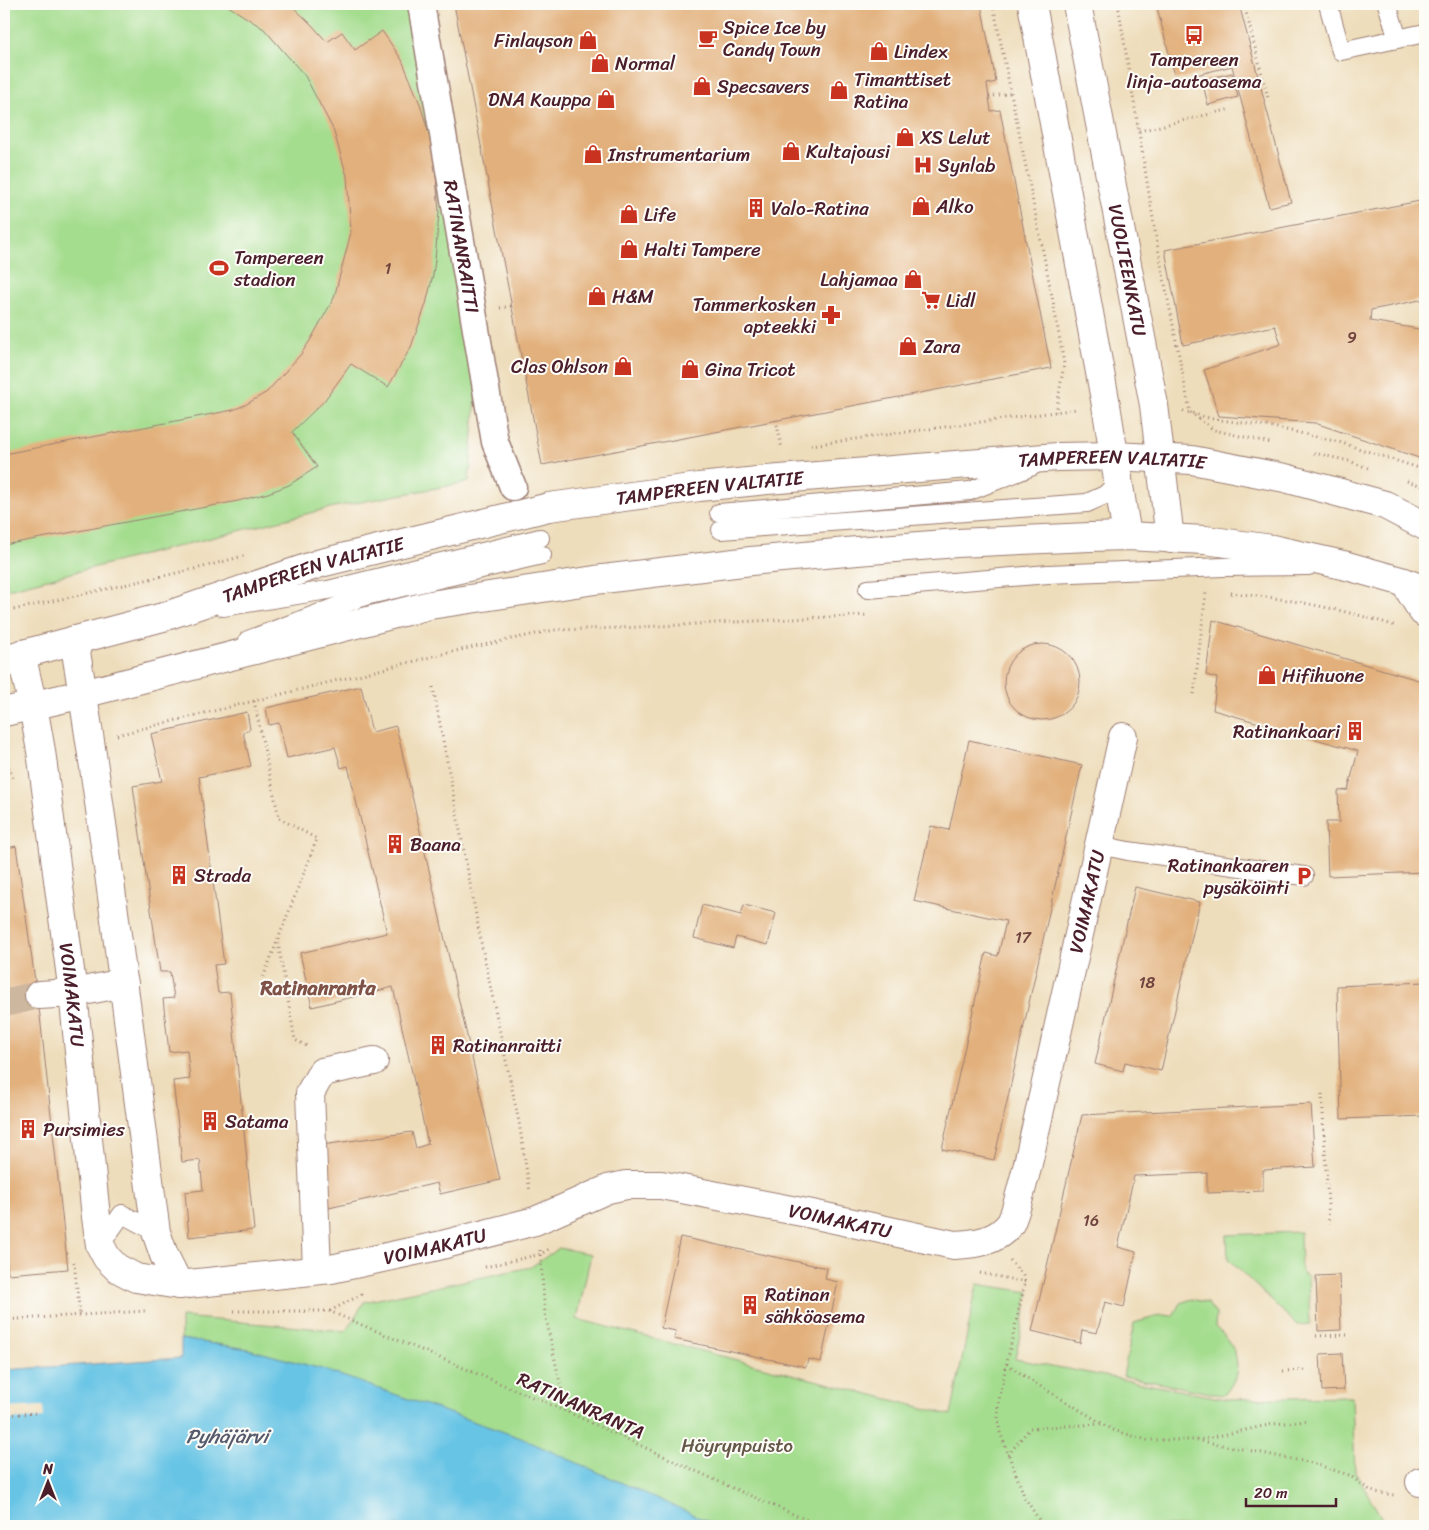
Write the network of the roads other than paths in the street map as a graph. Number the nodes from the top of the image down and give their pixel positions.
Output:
1 (421, 4) edge
2 (1032, 4) edge
3 (1077, 4) edge
4 (1328, 4) edge
5 (1387, 4) edge
6 (1425, 33) edge
7 (1398, 39) junction
8 (1057, 457) junction
9 (1133, 463) junction
10 (513, 487) dead end
11 (719, 513) dead end
12 (1425, 526) edge
13 (721, 530) dead end
14 (1127, 536) junction
15 (1170, 539) junction
16 (1347, 566) junction
17 (1415, 586) edge
18 (868, 589) dead end
19 (1425, 613) edge
20 (163, 617) junction
21 (74, 640) junction
22 (13, 656) edge
23 (152, 676) junction
24 (83, 694) junction
25 (33, 706) junction
26 (4, 712) edge
27 (1123, 737) dead end
28 (1099, 845) junction
29 (1304, 876) dead end
30 (124, 983) junction
31 (73, 993) junction
32 (39, 996) tunnel mouth
33 (374, 1061) dead end
34 (156, 1232) junction
35 (100, 1245) junction
36 (317, 1270) junction
37 (179, 1285) junction

1 - 10 street, RATINANRAITTI
2 - 9 main road, VUOLTEENKATU
3 - 9 main road, VUOLTEENKATU
4 - 7 lane
5 - 7 lane
6 - 7 lane
8 - 9 main road, TAMPEREEN VALTATIE
8 - 11 lane
8 - 20 main road, TAMPEREEN VALTATIE
9 - 12 main road, TAMPEREEN VALTATIE
9 - 13 lane
9 - 14 main road, VUOLTEENKATU
9 - 15 main road, VUOLTEENKATU
14 - 15 main road
14 - 23 main road
15 - 16 main road
16 - 17 main road
16 - 18 lane
17 - 19 main road
20 - 21 main road, TAMPEREEN VALTATIE
20 - 23 lane
21 - 22 main road, TAMPEREEN VALTATIE
21 - 24 main road
22 - 25 main road, VOIMAKATU
23 - 24 main road
24 - 25 main road
24 - 30 main road
25 - 26 main road
25 - 31 main road, VOIMAKATU
27 - 28 main road, VOIMAKATU
28 - 29 lane
28 - 36 main road, VOIMAKATU
30 - 31 main road
30 - 34 main road
31 - 32 main road
31 - 35 main road, VOIMAKATU
33 - 36 main road
34 - 35 lane
34 - 37 main road
35 - 37 main road, VOIMAKATU
36 - 37 main road, VOIMAKATU

